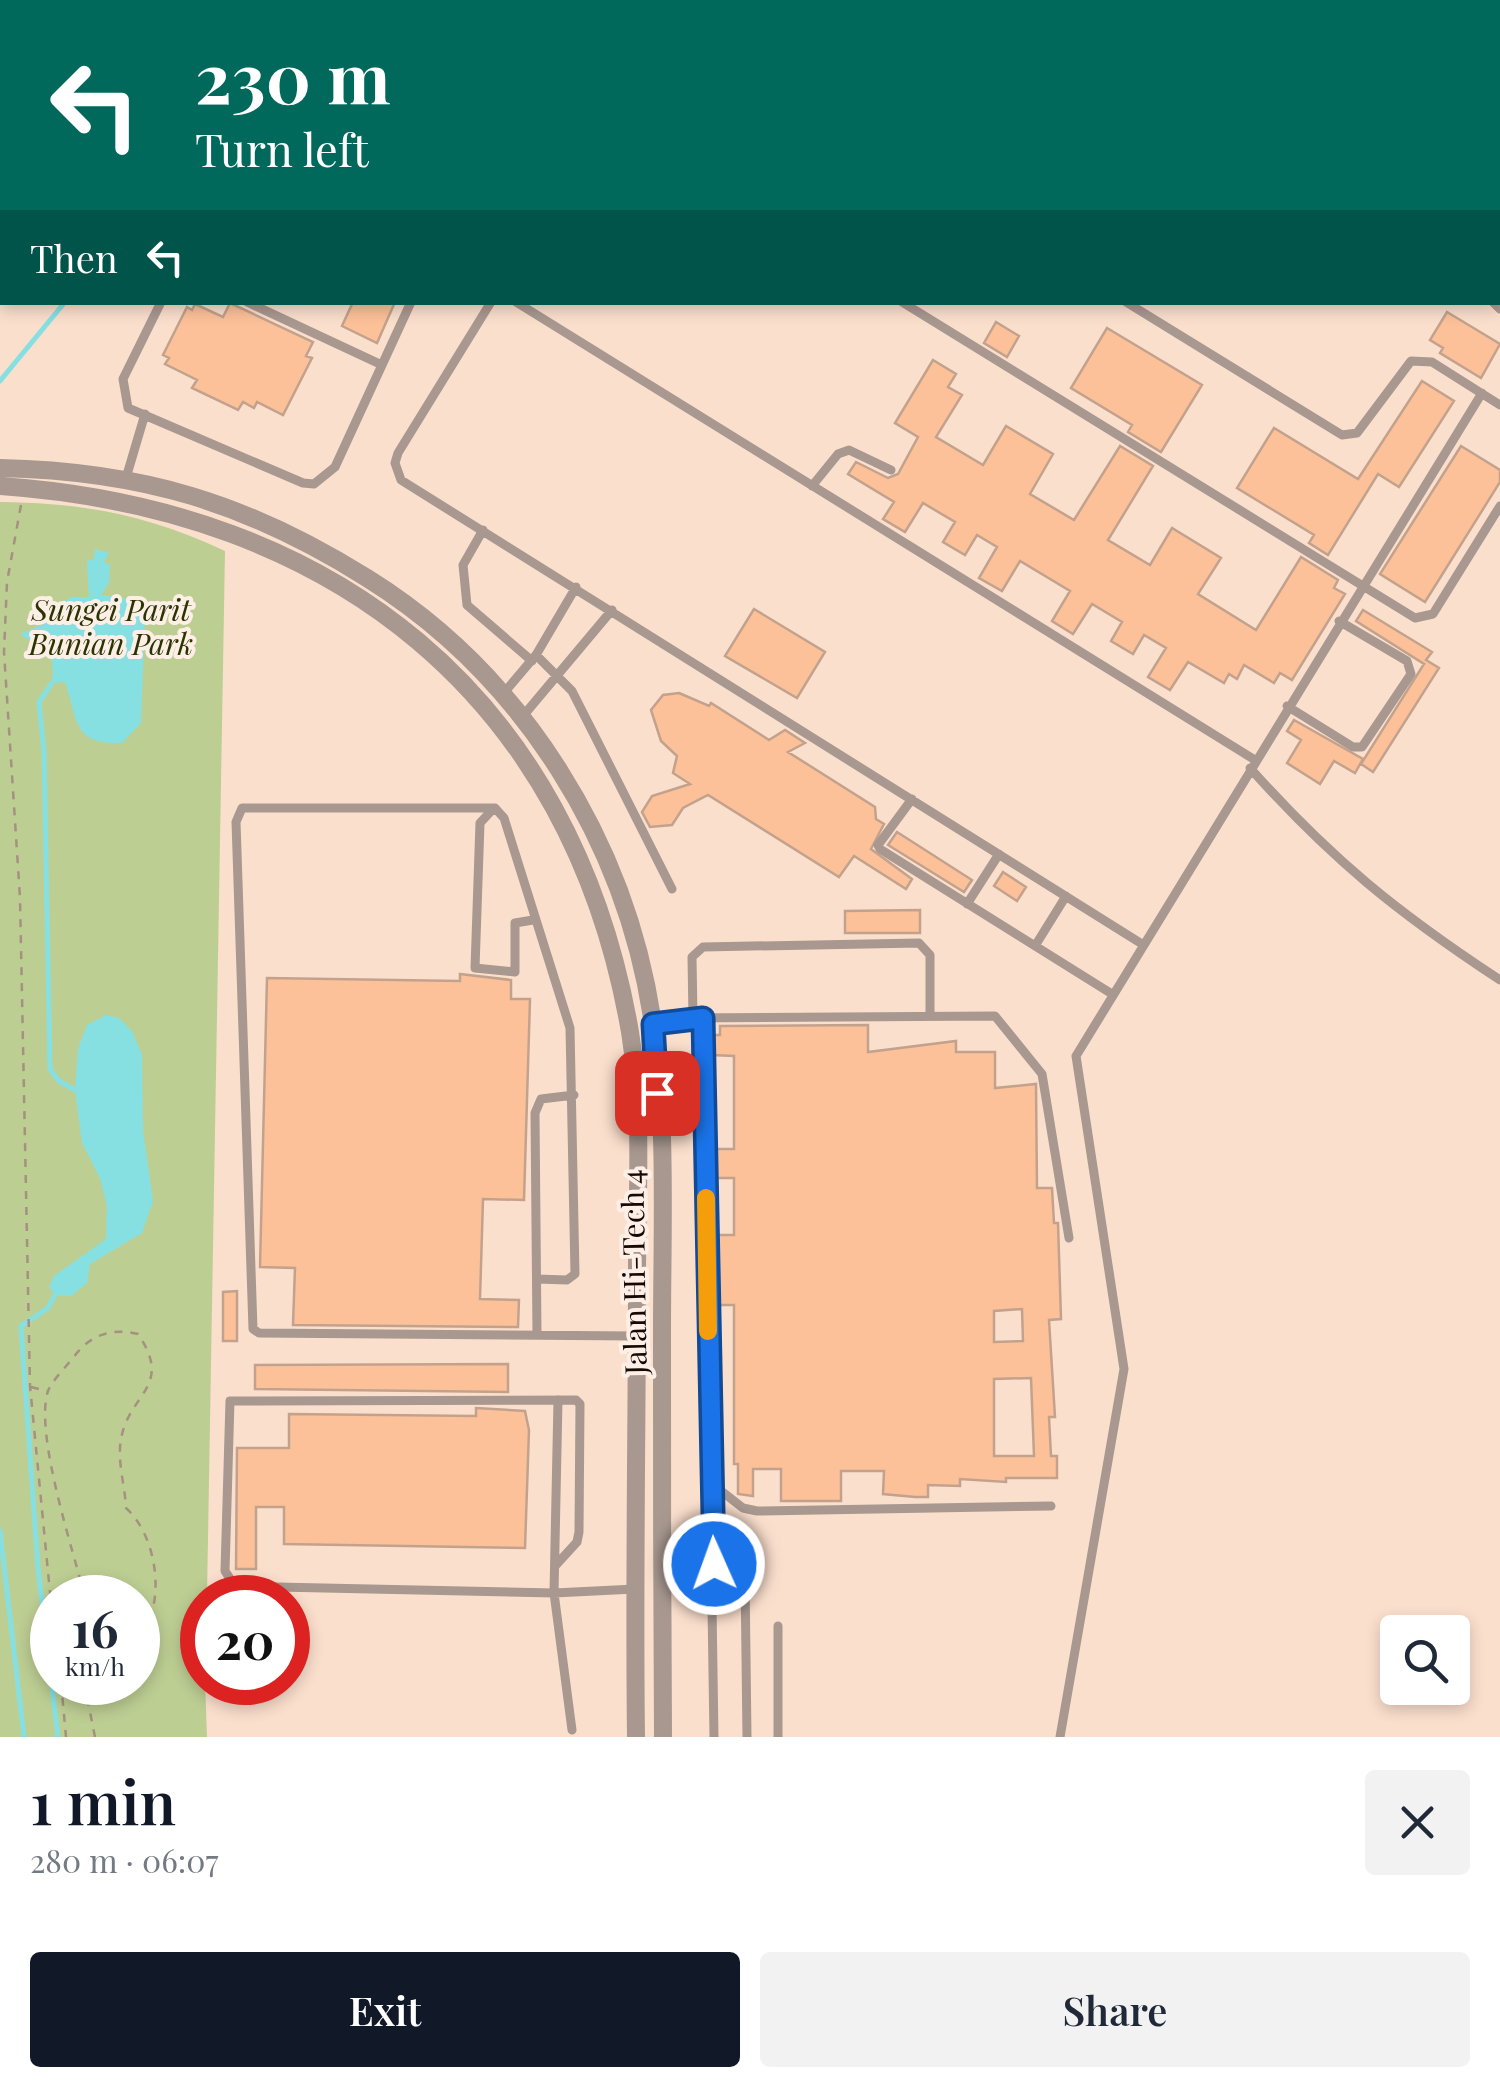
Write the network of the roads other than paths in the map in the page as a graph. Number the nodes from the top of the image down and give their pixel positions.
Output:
1 (160, 305) edge
2 (252, 305) edge
3 (409, 305) edge
4 (489, 305) edge
5 (521, 305) edge
6 (907, 305) edge
7 (1131, 305) edge
8 (382, 365) junction
9 (1482, 393) junction
10 (1500, 404) edge
11 (145, 414) junction
12 (891, 470) dead end
13 (1, 477) edge
14 (126, 478) junction
15 (812, 486) junction
16 (1500, 506) edge
17 (484, 530) junction
18 (1362, 585) junction
19 (576, 586) junction
20 (612, 610) junction
21 (1340, 621) junction
22 (534, 658) junction
23 (560, 675) junction
24 (503, 694) junction
25 (1288, 706) junction
26 (523, 716) junction
27 (1252, 764) junction
28 (912, 799) junction
29 (495, 808) junction
30 (999, 854) junction
31 (672, 889) dead end
32 (1066, 896) junction
33 (967, 904) junction
34 (533, 920) junction
35 (1142, 944) junction
36 (1034, 946) junction
37 (1500, 980) edge
38 (1112, 994) junction
39 (930, 1016) junction
40 (698, 1018) junction
41 (653, 1024) junction
42 (574, 1096) junction
43 (1069, 1238) dead end
44 (537, 1279) junction
45 (537, 1335) junction
46 (637, 1336) junction
47 (558, 1400) junction
48 (711, 1482) junction
49 (1050, 1506) dead end
50 (556, 1565) junction
51 (714, 1568) junction
52 (634, 1589) junction
53 (554, 1593) junction
54 (778, 1626) dead end
55 (572, 1730) dead end
56 (636, 1737) edge
57 (662, 1737) edge
58 (714, 1737) edge
59 (746, 1737) edge
60 (778, 1737) edge
61 (1060, 1737) edge

1 - 11 lane
2 - 8 lane
3 - 8 lane
4 - 17 lane
5 - 15 lane
6 - 18 lane
7 - 9 lane
8 - 11 lane
9 - 10 lane
9 - 18 lane
11 - 14 lane
12 - 15 lane
13 - 14 street, Jalan Hi-Tech 4
13 - 46 street, Jalan Hi-Tech 4
14 - 24 street, Jalan Hi-Tech 4
15 - 27 lane
16 - 18 lane
17 - 19 lane
17 - 22 lane
18 - 21 lane
19 - 20 lane
19 - 22 lane
20 - 23 lane
20 - 28 lane
21 - 25 lane
21 - 25 lane
22 - 23 lane
22 - 24 lane
23 - 26 lane
23 - 31 lane
24 - 26 street, Jalan Hi-Tech 4
25 - 27 lane
26 - 41 street, Jalan Hi-Tech 4
27 - 35 lane
27 - 37 lane
28 - 30 lane
28 - 33 lane
29 - 34 lane
29 - 34 lane
29 - 45 lane
30 - 32 lane
30 - 33 lane
32 - 35 lane
32 - 36 lane
33 - 36 lane
34 - 42 lane
35 - 38 lane
36 - 38 lane
38 - 61 lane
39 - 40 lane
39 - 40 lane
39 - 43 lane
40 - 41 lane
40 - 48 lane
41 - 57 street, Jalan Hi-Tech 4
42 - 44 lane
42 - 44 lane
44 - 45 lane
45 - 46 lane
46 - 52 street, Jalan Hi-Tech 4
47 - 50 lane
47 - 50 lane
47 - 53 lane
48 - 49 lane
48 - 51 lane
50 - 53 lane
51 - 58 lane
51 - 59 lane
52 - 53 lane
52 - 56 street, Jalan Hi-Tech 4
53 - 55 lane
54 - 60 lane

